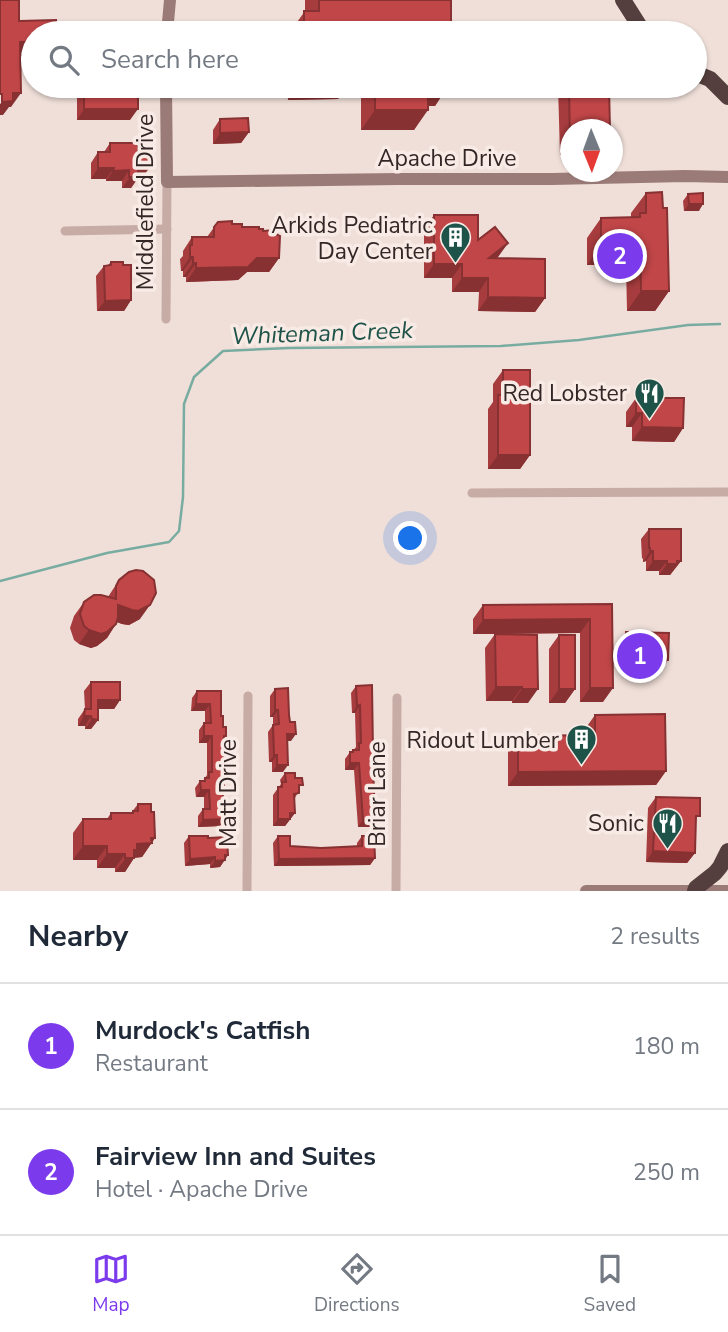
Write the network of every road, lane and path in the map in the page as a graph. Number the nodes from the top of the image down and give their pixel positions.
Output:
1 (170, 0) edge
2 (624, 0) edge
3 (168, 21) edge
4 (636, 21) edge
5 (707, 78) edge
6 (728, 97) edge
7 (166, 98) edge
8 (728, 177) edge
9 (167, 182) junction
10 (167, 229) junction
11 (65, 231) dead end
12 (166, 319) dead end
13 (728, 492) edge
14 (472, 493) dead end
15 (248, 696) dead end
16 (397, 698) dead end
17 (728, 851) edge
18 (247, 891) edge
19 (396, 891) edge
20 (586, 891) edge
21 (695, 891) edge
22 (728, 891) edge

1 - 3 street
2 - 4 highway
5 - 6 highway
7 - 9 street, Middlefield Drive
8 - 9 street, Apache Drive
9 - 10 street, Middlefield Drive
10 - 11 street
10 - 12 street, Middlefield Drive
13 - 14 street
15 - 18 street, Matt Drive
16 - 19 street, Briar Lane
17 - 21 highway
20 - 21 street
21 - 22 street

